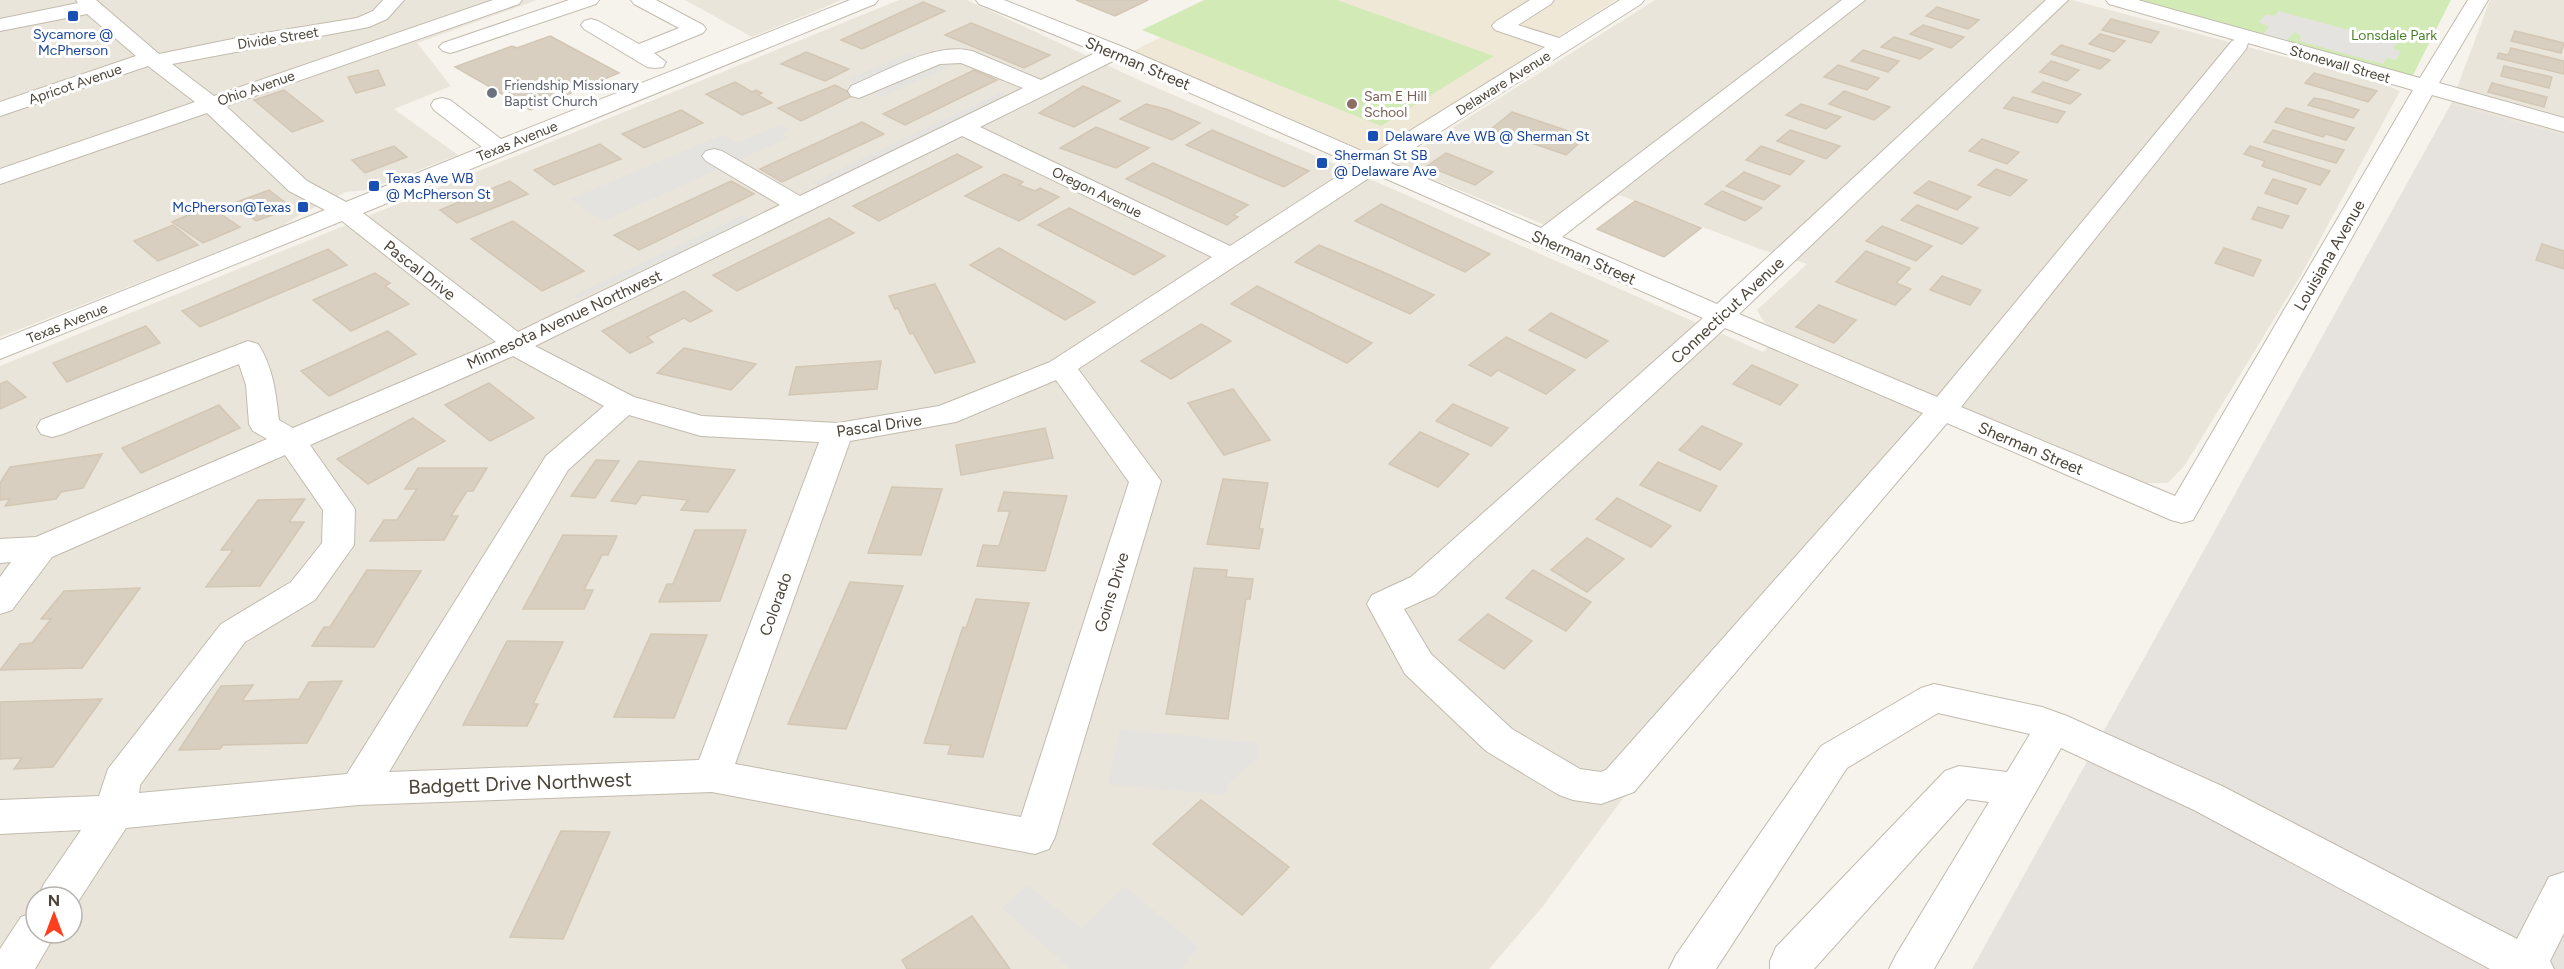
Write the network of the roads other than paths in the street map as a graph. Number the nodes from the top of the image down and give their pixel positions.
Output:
1 (394, 0) edge
2 (512, 0) edge
3 (589, 0) edge
4 (641, 0) edge
5 (868, 0) edge
6 (986, 0) edge
7 (1544, 0) edge
8 (1634, 0) edge
9 (1855, 0) edge
10 (2058, 0) edge
11 (2116, 0) edge
12 (2478, 0) edge
13 (88, 4) edge
14 (0, 25) edge
15 (591, 25) dead end
16 (2239, 45) dead end
17 (1562, 46) junction
18 (450, 47) dead end
19 (636, 52) junction
20 (1115, 52) junction
21 (153, 59) junction
22 (679, 76) junction
23 (1042, 88) junction
24 (2425, 88) junction
25 (859, 91) dead end
26 (211, 104) junction
27 (442, 105) dead end
28 (0, 110) edge
29 (2564, 126) edge
30 (962, 127) junction
31 (499, 149) junction
32 (714, 156) dead end
33 (1372, 165) junction
34 (0, 177) edge
35 (799, 206) junction
36 (345, 211) junction
37 (1543, 239) junction
38 (1232, 257) junction
39 (1721, 316) junction
40 (516, 344) junction
41 (0, 350) edge
42 (1060, 368) junction
43 (624, 404) junction
44 (1942, 410) junction
45 (52, 427) dead end
46 (838, 433) junction
47 (291, 441) junction
48 (2182, 512) joint
49 (39, 549) junction
50 (0, 551) edge
51 (0, 601) edge
52 (2054, 727) junction
53 (712, 776) junction
54 (358, 789) junction
55 (2018, 789) junction
56 (115, 812) junction
57 (0, 817) edge
58 (1035, 837) joint
59 (67, 885) edge
60 (2564, 890) edge
61 (27, 945) edge
62 (2527, 967) edge
63 (11, 969) edge
64 (1691, 969) edge
65 (1792, 969) edge
66 (1911, 969) edge

1 - 21 street, Divide Street
2 - 26 street, Ohio Avenue
3 - 18 street
4 - 19 street
5 - 22 street, Texas Avenue
6 - 20 street, Sherman Street
7 - 17 street
8 - 17 street, Delaware Avenue
9 - 37 street
10 - 39 street, Connecticut Avenue
11 - 24 street, Stonewall Street
12 - 24 street, Louisiana Avenue
13 - 14 street
13 - 21 street, Pascal Drive
15 - 19 street
16 - 44 street
17 - 33 street, Delaware Avenue
19 - 22 street
20 - 23 street, Minnesota Avenue Northwest
20 - 33 street, Sherman Street
21 - 26 street, Pascal Drive
21 - 28 street, Apricot Avenue
22 - 31 street, Texas Avenue
23 - 25 street
23 - 30 street, Minnesota Avenue Northwest
24 - 29 street, Stonewall Street
24 - 48 street, Louisiana Avenue
26 - 34 street, Ohio Avenue
26 - 36 street, Pascal Drive
27 - 31 street
30 - 35 street, Minnesota Avenue Northwest
30 - 38 street, Oregon Avenue
31 - 36 street, Texas Avenue
32 - 35 street
33 - 37 street, Sherman Street
33 - 38 street, Pascal Drive
35 - 40 street, Minnesota Avenue Northwest
36 - 40 street, Pascal Drive
36 - 41 street, Texas Avenue
37 - 39 street, Sherman Street
38 - 42 street, Pascal Drive
39 - 44 street, Sherman Street
39 - 44 street, Connecticut Avenue
40 - 43 street, Pascal Drive
40 - 47 street, Minnesota Avenue Northwest
42 - 46 street, Pascal Drive
42 - 58 street, Goins Drive
43 - 46 street, Pascal Drive
43 - 54 street
44 - 48 street, Sherman Street
45 - 47 street
46 - 53 street, Colorado
47 - 49 street, Minnesota Avenue Northwest
47 - 56 street
49 - 50 street, Minnesota Avenue Northwest
49 - 51 street
52 - 55 street
52 - 62 street
52 - 64 street
53 - 54 street, Badgett Drive Northwest
53 - 58 street, Badgett Drive Northwest
54 - 56 street, Badgett Drive Northwest
55 - 65 street
55 - 66 street
56 - 57 street, Badgett Drive Northwest
56 - 59 street
60 - 62 street
61 - 63 street

